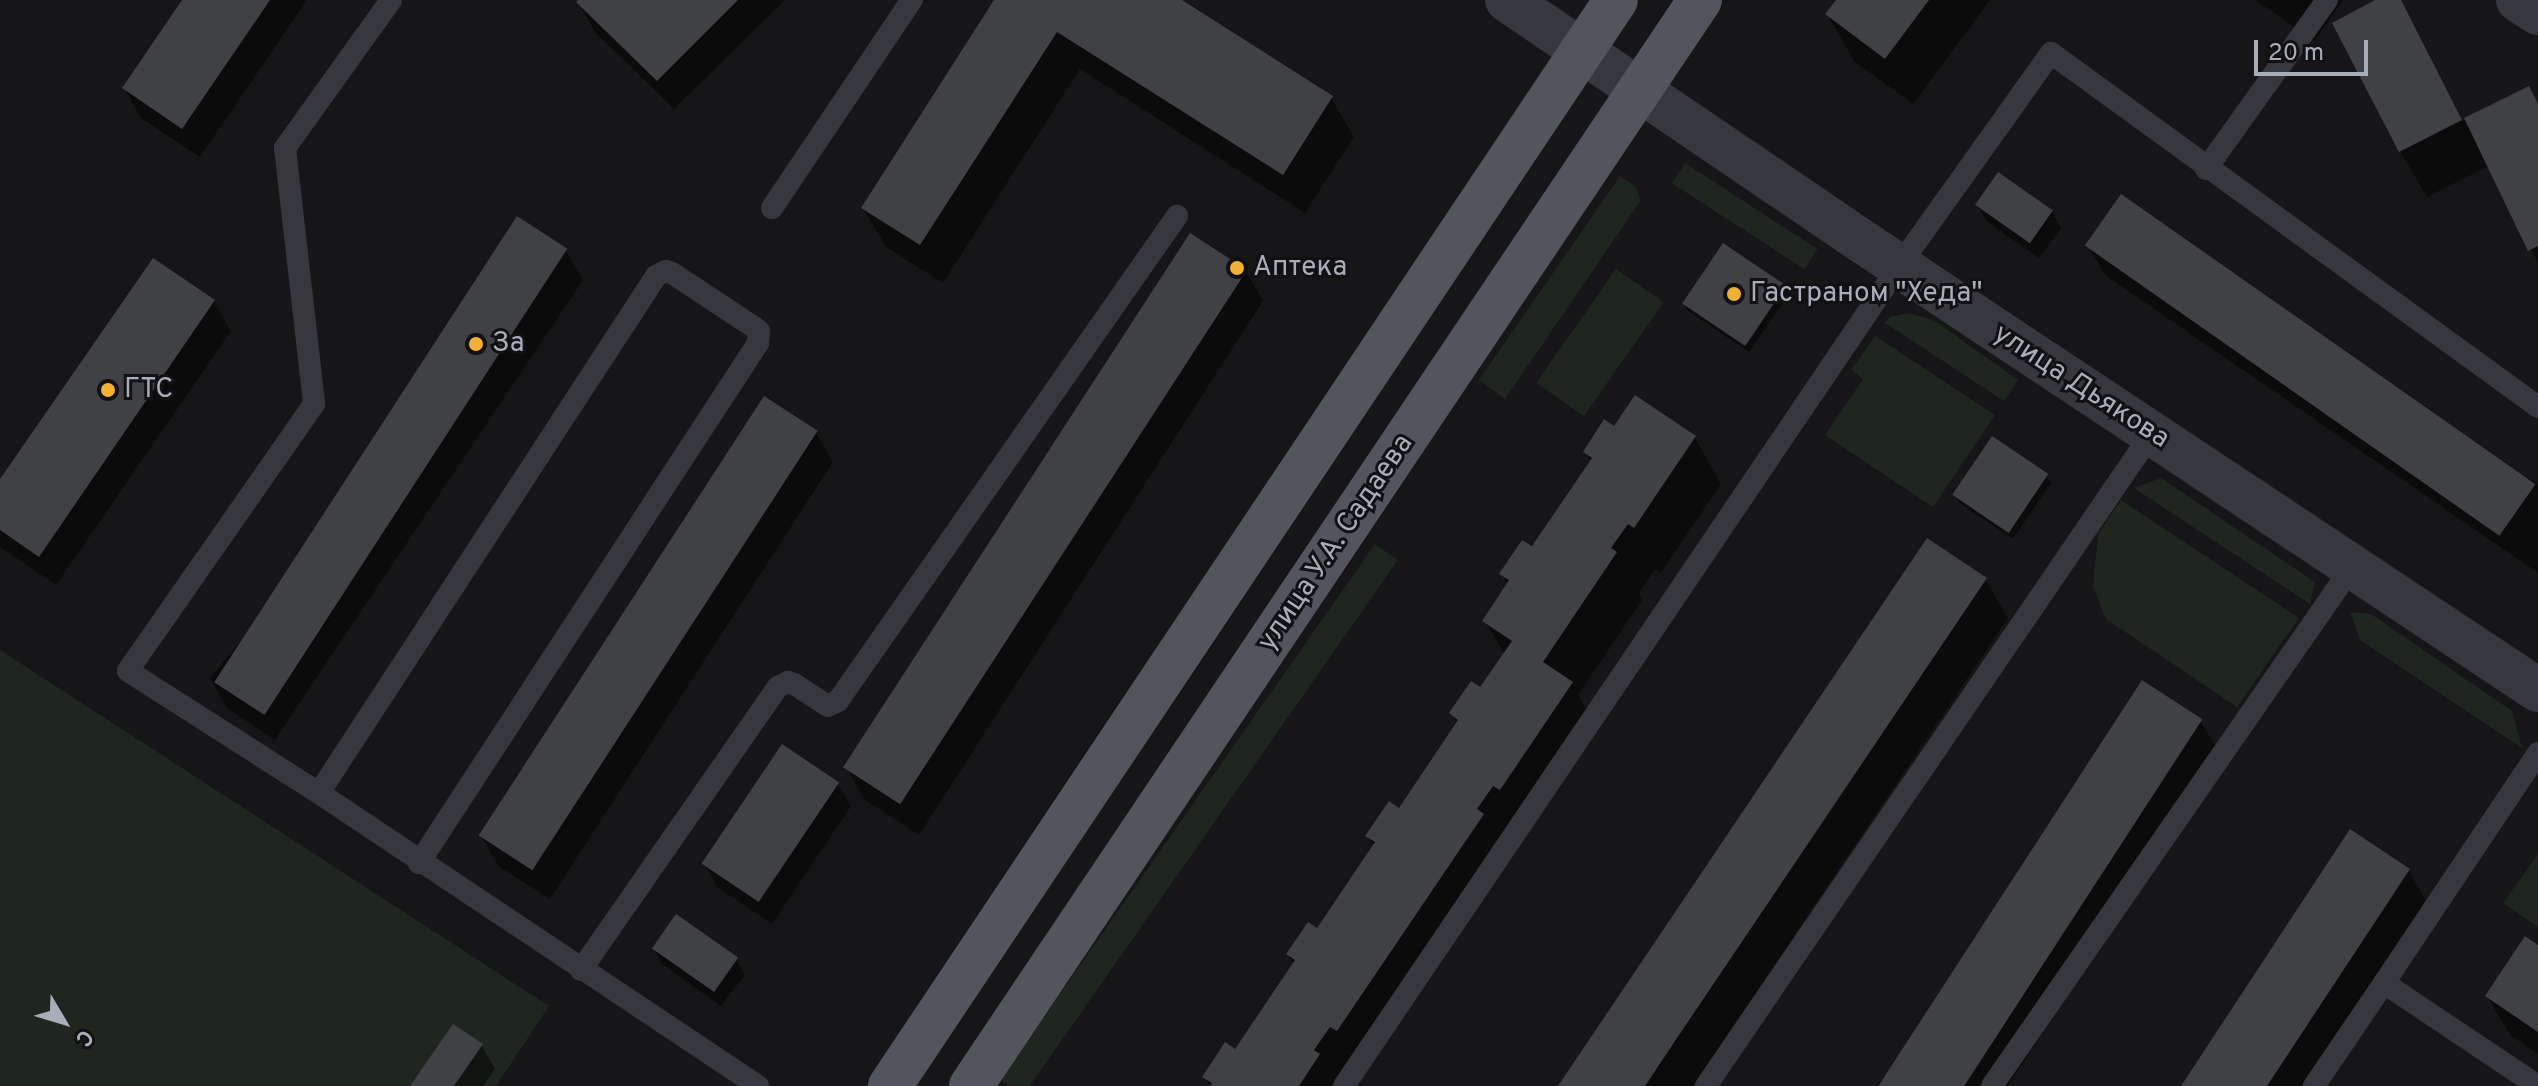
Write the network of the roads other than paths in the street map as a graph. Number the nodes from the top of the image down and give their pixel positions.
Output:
1 (391, 0) edge
2 (912, 0) edge
3 (1507, 0) edge
4 (1616, 0) edge
5 (1700, 0) edge
6 (2327, 0) edge
7 (2518, 0) edge
8 (2538, 13) edge
9 (1582, 51) junction
10 (1640, 89) junction
11 (2206, 169) junction
12 (772, 208) dead end
13 (1177, 216) dead end
14 (1899, 266) junction
15 (2538, 407) edge
16 (2152, 433) junction
17 (2352, 567) junction
18 (2538, 690) edge
19 (2538, 753) edge
20 (319, 793) junction
21 (419, 863) junction
22 (581, 970) junction
23 (2384, 983) junction
24 (758, 1086) edge
25 (890, 1086) edge
26 (971, 1086) edge
27 (1344, 1086) edge
28 (1706, 1086) edge
29 (1992, 1086) edge
30 (2314, 1086) edge
31 (2538, 1086) edge

1 - 20 lane
2 - 12 lane
3 - 9 street, улица Дьякова
4 - 9 main road
5 - 10 main road, улица У.А. Садаева
6 - 11 lane
7 - 8 street
9 - 10 street, улица Дьякова
9 - 25 main road
10 - 14 street, улица Дьякова
10 - 26 main road, улица У.А. Садаева
11 - 14 lane
11 - 15 lane
13 - 22 lane
14 - 16 street, улица Дьякова
14 - 27 lane
16 - 17 street, улица Дьякова
16 - 28 lane
17 - 18 street, улица Дьякова
17 - 29 lane
19 - 23 lane
20 - 21 lane
20 - 21 lane
21 - 22 lane
22 - 24 lane
23 - 30 lane
23 - 31 lane

